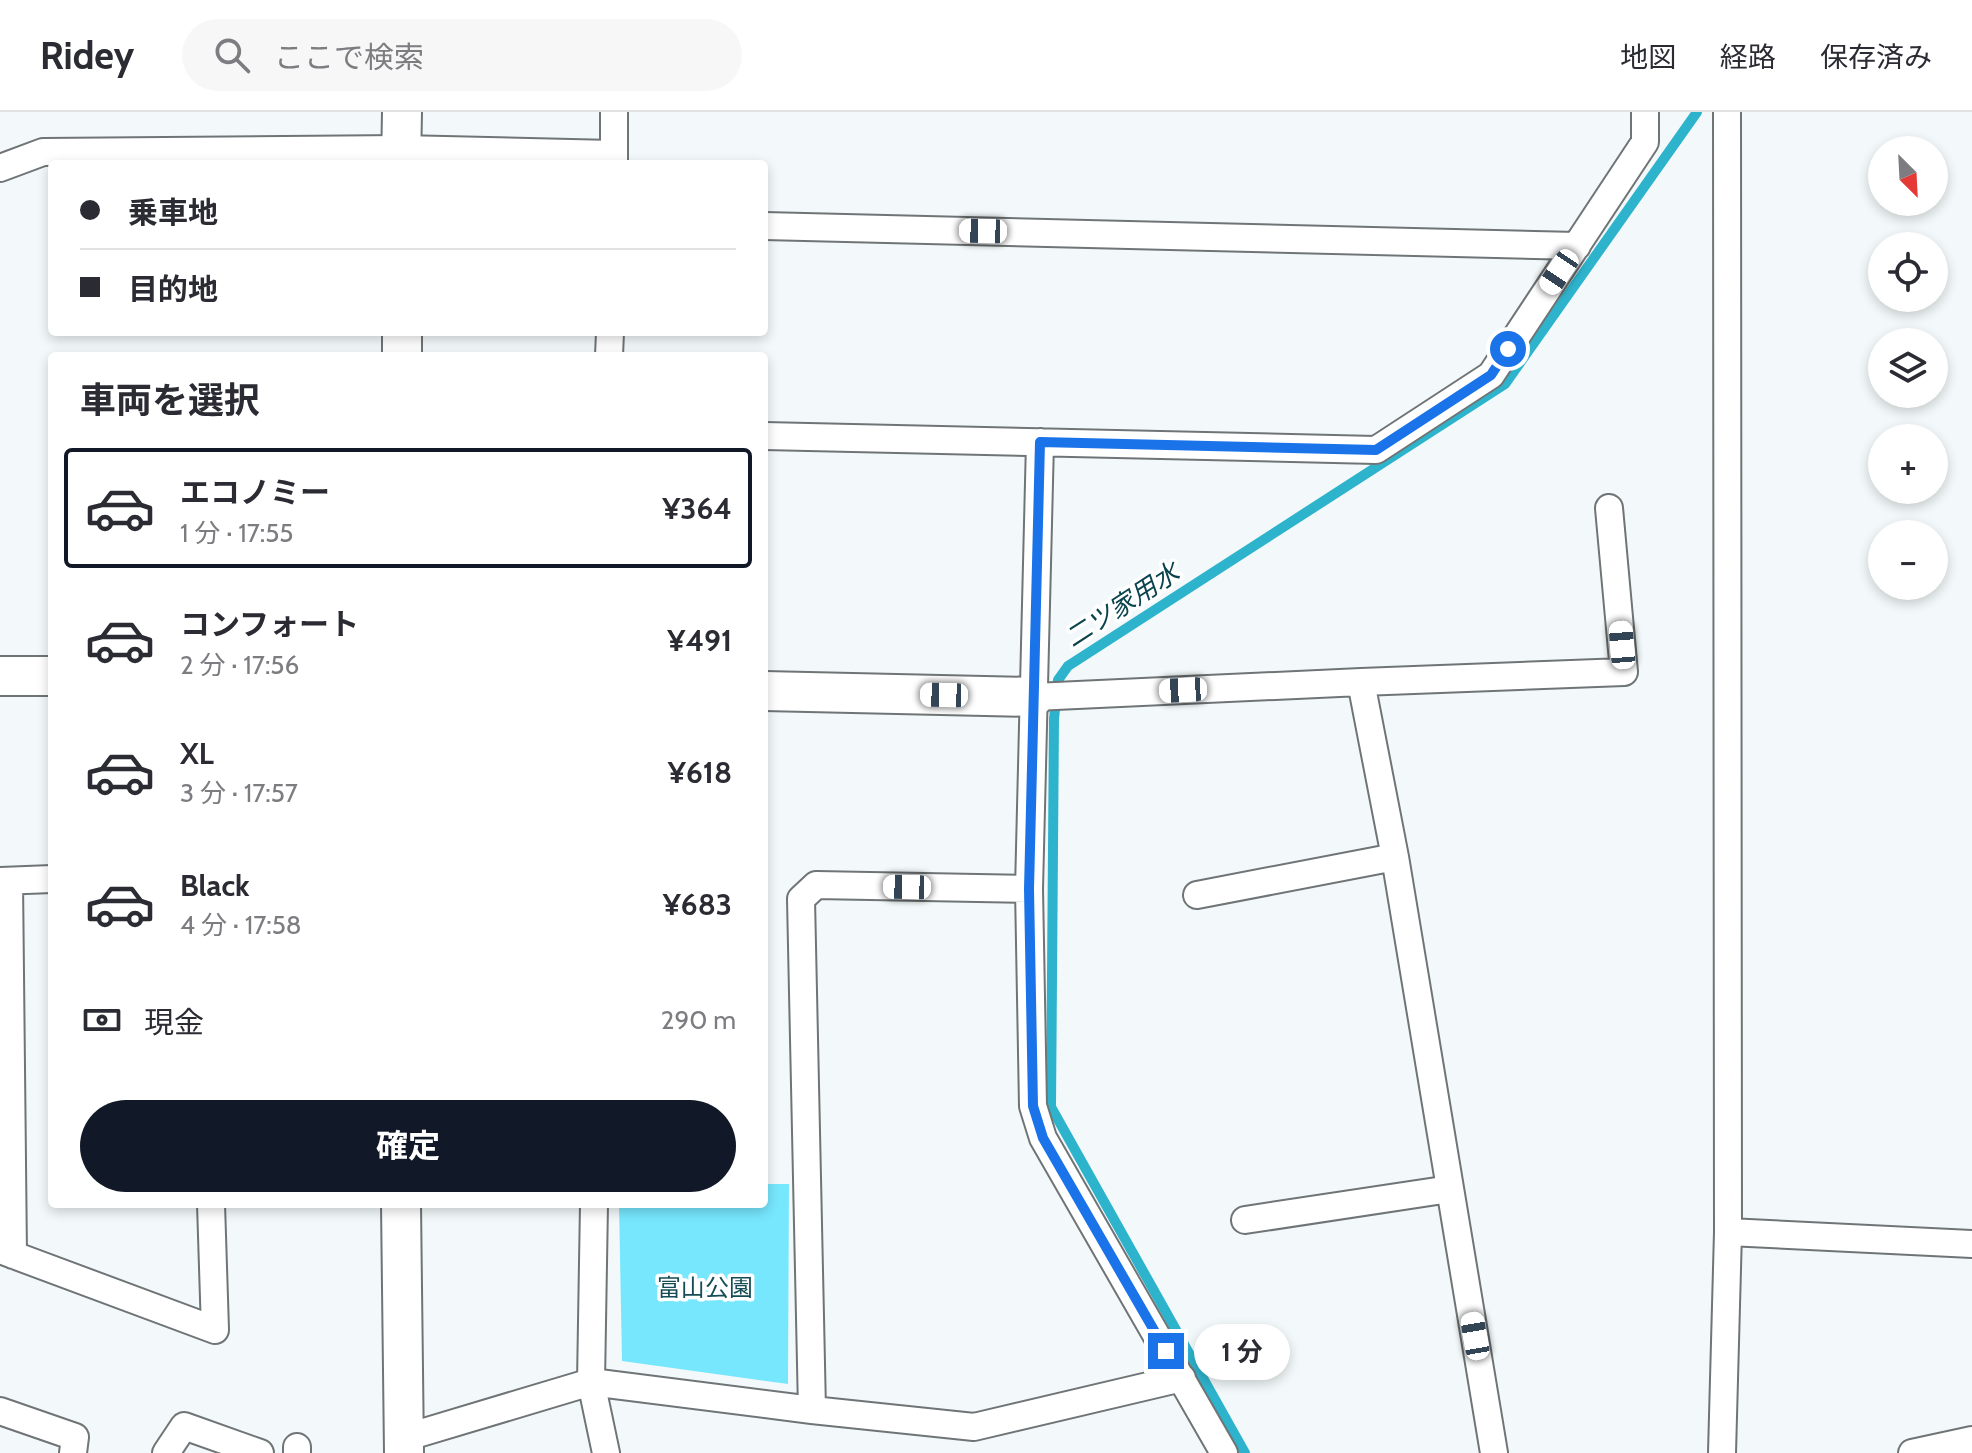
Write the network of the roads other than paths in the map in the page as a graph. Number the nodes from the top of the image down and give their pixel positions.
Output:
1 (614, 112) edge
2 (1645, 112) edge
3 (1727, 112) edge
4 (401, 142) edge
5 (614, 159) edge
6 (0, 168) edge
7 (768, 226) edge
8 (1577, 246) junction
9 (768, 436) edge
10 (1040, 442) junction
11 (1609, 508) dead end
12 (0, 676) edge
13 (48, 676) edge
14 (1361, 682) junction
15 (768, 691) edge
16 (1034, 697) junction
17 (1395, 857) junction
18 (48, 879) edge
19 (5, 881) edge
20 (1029, 889) junction
21 (1197, 895) dead end
22 (1450, 1189) junction
23 (211, 1208) edge
24 (401, 1208) edge
25 (594, 1208) edge
26 (1245, 1220) dead end
27 (1728, 1232) junction
28 (1972, 1244) edge
29 (6, 1253) edge
30 (1182, 1378) junction
31 (591, 1382) junction
32 (812, 1410) junction
33 (0, 1411) edge
34 (972, 1440) edge
35 (1972, 1440) edge
36 (404, 1445) edge
37 (73, 1453) edge
38 (166, 1453) edge
39 (260, 1453) edge
40 (606, 1453) edge
41 (1224, 1453) edge
42 (1494, 1453) edge
43 (1722, 1453) edge
44 (1912, 1453) edge

1 - 5 street
2 - 8 street
3 - 27 street
4 - 5 street
4 - 6 street
7 - 8 street
8 - 10 street
9 - 10 street
10 - 16 street
11 - 14 street
12 - 13 street
14 - 16 street
14 - 17 street
15 - 16 street
16 - 20 street
17 - 21 street
17 - 22 street
18 - 19 street
19 - 29 street
20 - 30 street
20 - 32 street
22 - 26 street
22 - 42 street
23 - 29 street
24 - 36 street
25 - 31 street
27 - 28 street
27 - 43 street
30 - 34 street
30 - 41 street
31 - 32 street
31 - 36 street
31 - 40 street
32 - 34 street
33 - 37 street
35 - 44 street
38 - 39 street

